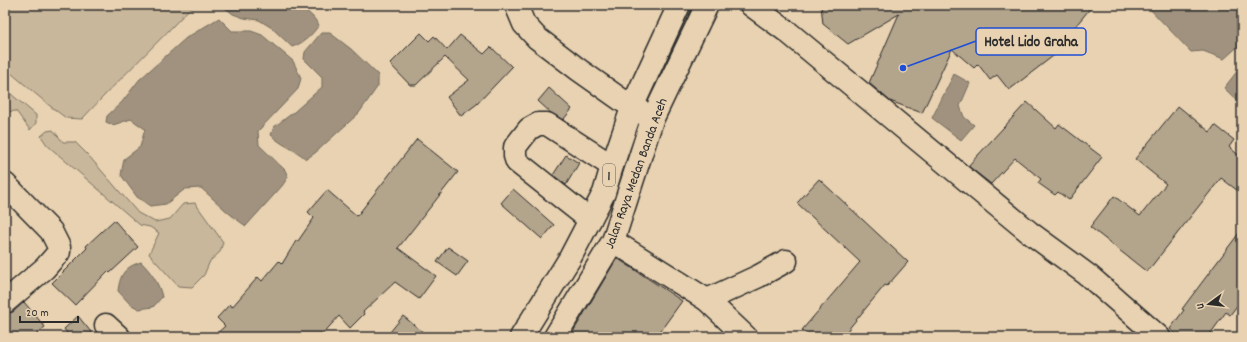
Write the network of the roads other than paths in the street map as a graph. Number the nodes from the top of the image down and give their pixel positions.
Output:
1 (516, 5) edge
2 (680, 5) edge
3 (707, 5) edge
4 (751, 5) edge
5 (633, 105) junction
6 (652, 120) junction
7 (612, 166) junction
8 (5, 184) edge
9 (590, 220) junction
10 (613, 241) junction
11 (786, 261) dead end
12 (707, 300) junction
13 (5, 302) edge
14 (521, 337) edge
15 (555, 337) edge
16 (746, 337) edge
17 (1159, 337) edge

1 - 5 main road
2 - 5 main road, Jalan Raya Medan Banda Aceh / 1
3 - 6 main road, Jalan Raya Medan Banda Aceh / 1
4 - 17 main road
5 - 6 main road
5 - 7 main road, Jalan Raya Medan Banda Aceh / 1
6 - 10 main road, Jalan Raya Medan Banda Aceh / 1
7 - 9 main road, Jalan Raya Medan Banda Aceh / 1
7 - 9 main road
8 - 13 main road
9 - 14 main road, Jalan Raya Medan Banda Aceh / 1
10 - 12 main road
10 - 15 main road, Jalan Raya Medan Banda Aceh / 1
11 - 12 main road
12 - 16 main road

